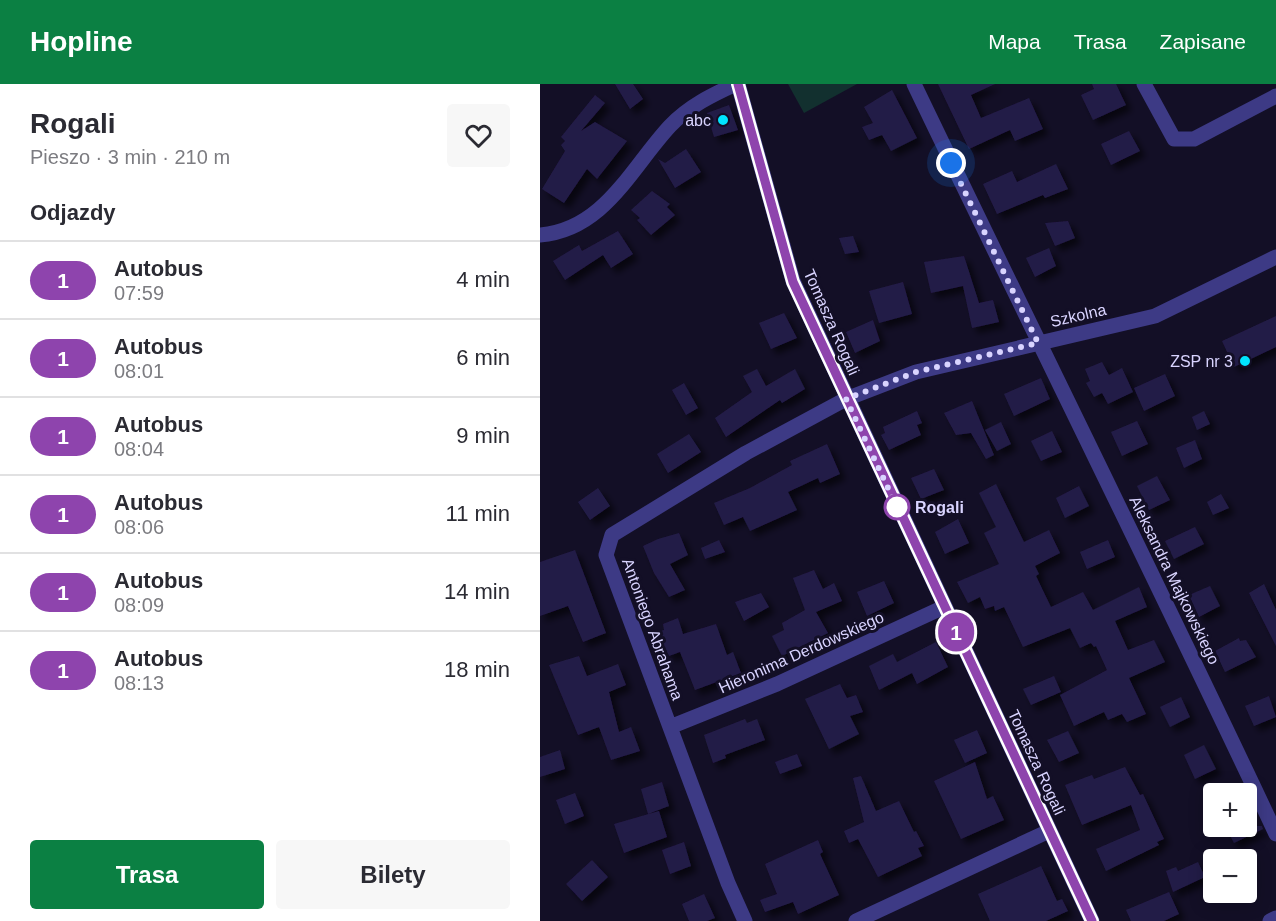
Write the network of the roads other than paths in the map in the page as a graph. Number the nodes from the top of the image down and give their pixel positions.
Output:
1 (737, 84) edge
2 (914, 84) edge
3 (1144, 84) edge
4 (1276, 96) edge
5 (540, 236) edge
6 (1276, 257) edge
7 (1038, 343) junction
8 (846, 399) junction
9 (944, 608) junction
10 (670, 726) junction
11 (1049, 831) junction
12 (1276, 834) edge
13 (1276, 918) edge
14 (745, 921) edge
15 (856, 921) edge
16 (1092, 921) edge
17 (1270, 921) edge

1 - 5 street
1 - 8 street, Tomasza Rogali
2 - 7 street, Aleksandra Majkowskiego
3 - 4 street
6 - 7 street, Szkolna
7 - 8 street, Szkolna
7 - 12 street, Aleksandra Majkowskiego
8 - 9 street, Tomasza Rogali
8 - 10 street, Antoniego Abrahama
9 - 10 street, Hieronima Derdowskiego
9 - 11 street, Tomasza Rogali
10 - 14 street, Antoniego Abrahama
11 - 15 street
11 - 16 street, Tomasza Rogali
13 - 17 street

